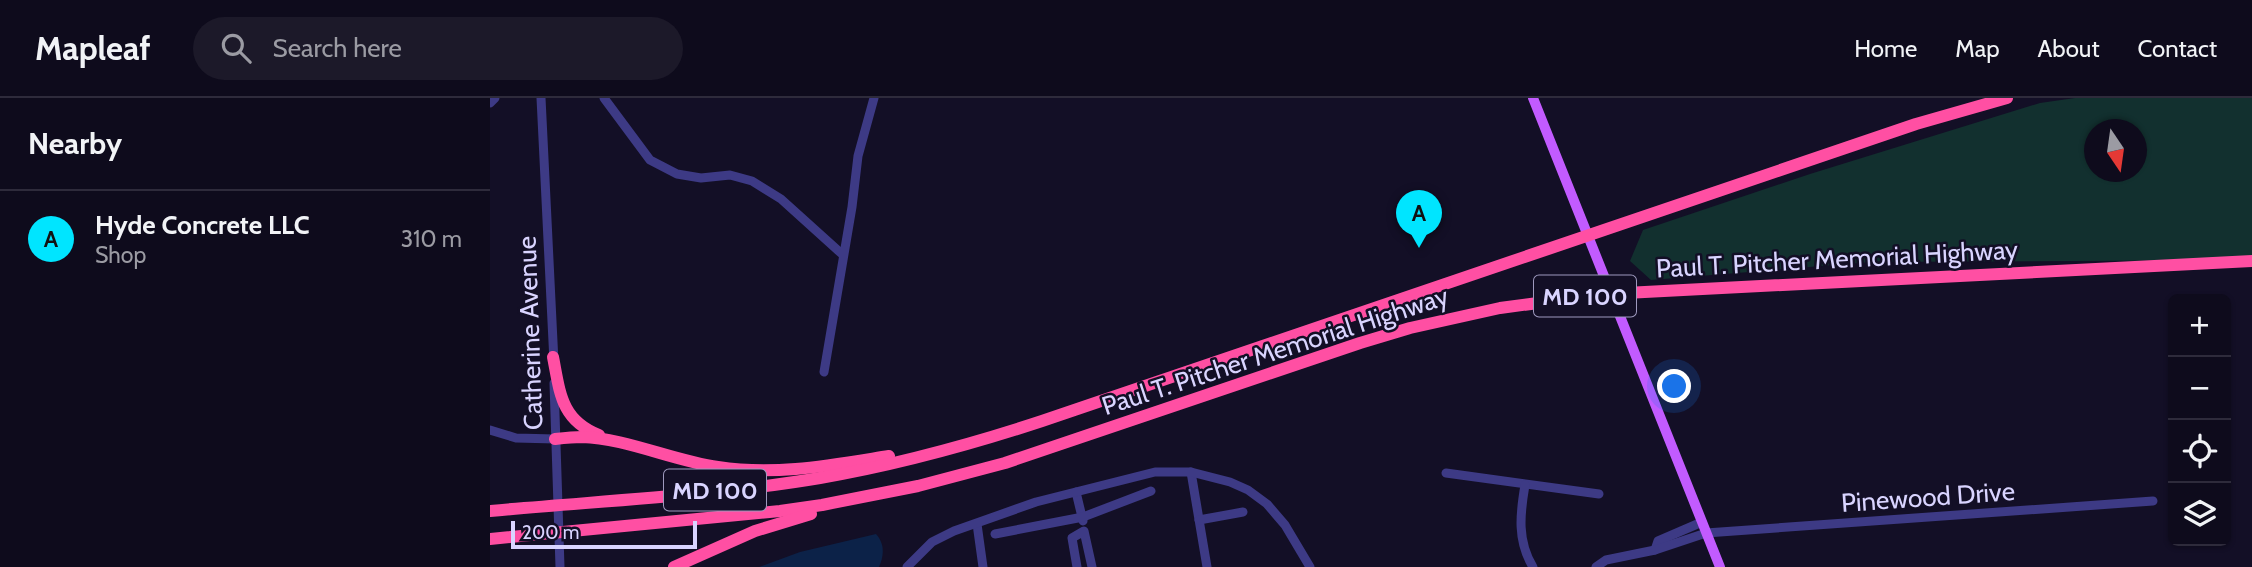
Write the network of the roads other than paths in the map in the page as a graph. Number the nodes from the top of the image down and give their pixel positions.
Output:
1 (495, 98) edge
2 (541, 98) edge
3 (604, 98) edge
4 (874, 98) edge
5 (1533, 98) edge
6 (2007, 98) edge
7 (490, 103) edge
8 (842, 254) junction
9 (2252, 261) edge
10 (553, 357) junction
11 (824, 372) dead end
12 (490, 430) edge
13 (555, 439) junction
14 (626, 446) junction
15 (938, 453) junction
16 (1191, 472) junction
17 (1446, 473) dead end
18 (1525, 485) junction
19 (918, 486) junction
20 (1151, 491) dead end
21 (1076, 492) junction
22 (1598, 494) dead end
23 (2153, 500) dead end
24 (490, 510) edge
25 (1243, 512) dead end
26 (1083, 517) junction
27 (1199, 520) junction
28 (977, 524) junction
29 (1704, 528) junction
30 (1084, 531) junction
31 (995, 534) dead end
32 (490, 539) edge
33 (559, 567) edge
34 (674, 567) edge
35 (908, 567) edge
36 (983, 567) edge
37 (1077, 567) edge
38 (1092, 567) edge
39 (1207, 567) edge
40 (1310, 567) edge
41 (1534, 567) edge
42 (1596, 567) edge
43 (1720, 567) edge

1 - 7 street
2 - 10 street, Catherine Avenue
3 - 8 street
4 - 8 street
5 - 29 main road
6 - 15 highway, Paul T. Pitcher Memorial Highway / MD 100
8 - 11 street
9 - 19 highway, Paul T. Pitcher Memorial Highway / MD 100
10 - 13 street, Catherine Avenue
10 - 14 highway
12 - 13 street
13 - 14 highway
13 - 33 street, Catherine Avenue
14 - 15 highway
15 - 24 highway, Paul T. Pitcher Memorial Highway / MD 100
16 - 21 street
16 - 27 street
16 - 40 street
17 - 18 street
18 - 22 street
18 - 41 street
19 - 32 highway, Paul T. Pitcher Memorial Highway / MD 100
19 - 34 highway
20 - 26 street
21 - 26 street
21 - 28 street
23 - 29 street, Pinewood Drive
25 - 27 street
26 - 30 street
26 - 31 street
27 - 39 street
28 - 35 street
28 - 36 street
29 - 42 street, Pinewood Drive
29 - 43 main road
30 - 37 street
30 - 38 street

